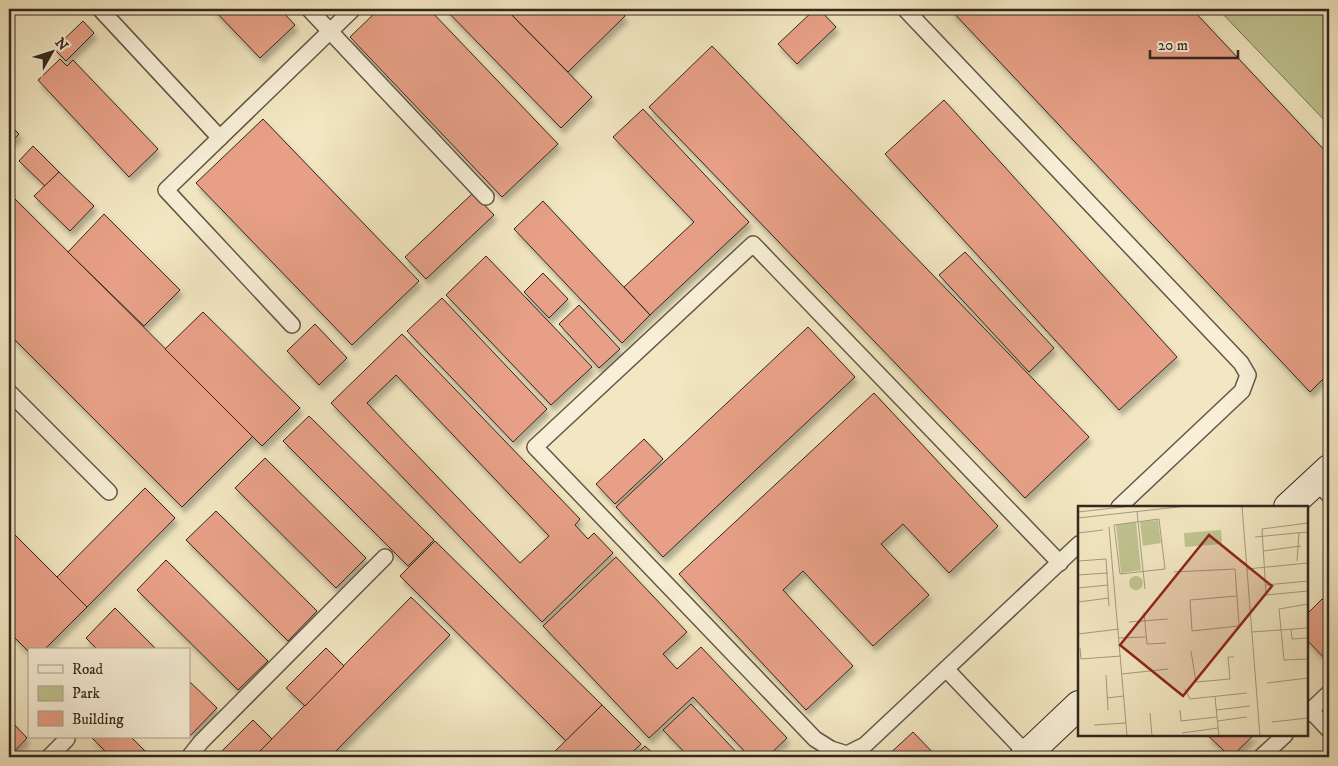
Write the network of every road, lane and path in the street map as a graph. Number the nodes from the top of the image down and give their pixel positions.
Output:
1 (100, 9) edge
2 (309, 9) edge
3 (353, 9) edge
4 (905, 9) edge
5 (330, 31) junction
6 (220, 138) junction
7 (486, 197) dead end
8 (292, 324) dead end
9 (9, 392) edge
10 (1325, 482) edge
11 (109, 492) dead end
12 (1120, 506) edge
13 (1289, 506) edge
14 (1078, 545) edge
15 (385, 557) dead end
16 (1060, 562) junction
17 (946, 669) junction
18 (1329, 693) edge
19 (1078, 706) edge
20 (1309, 712) edge
21 (1329, 730) edge
22 (1284, 736) edge
23 (67, 739) dead end
24 (1025, 756) edge
25 (49, 757) edge
26 (189, 757) edge
27 (1261, 757) edge

1 - 6 lane
2 - 5 lane
3 - 5 lane
4 - 12 lane
5 - 6 lane
5 - 7 lane
6 - 8 lane
9 - 11 lane
10 - 13 street
14 - 16 lane
15 - 26 lane
16 - 17 lane
16 - 17 lane
17 - 24 lane
18 - 20 lane
19 - 24 street
20 - 21 lane
22 - 27 lane
23 - 25 lane

